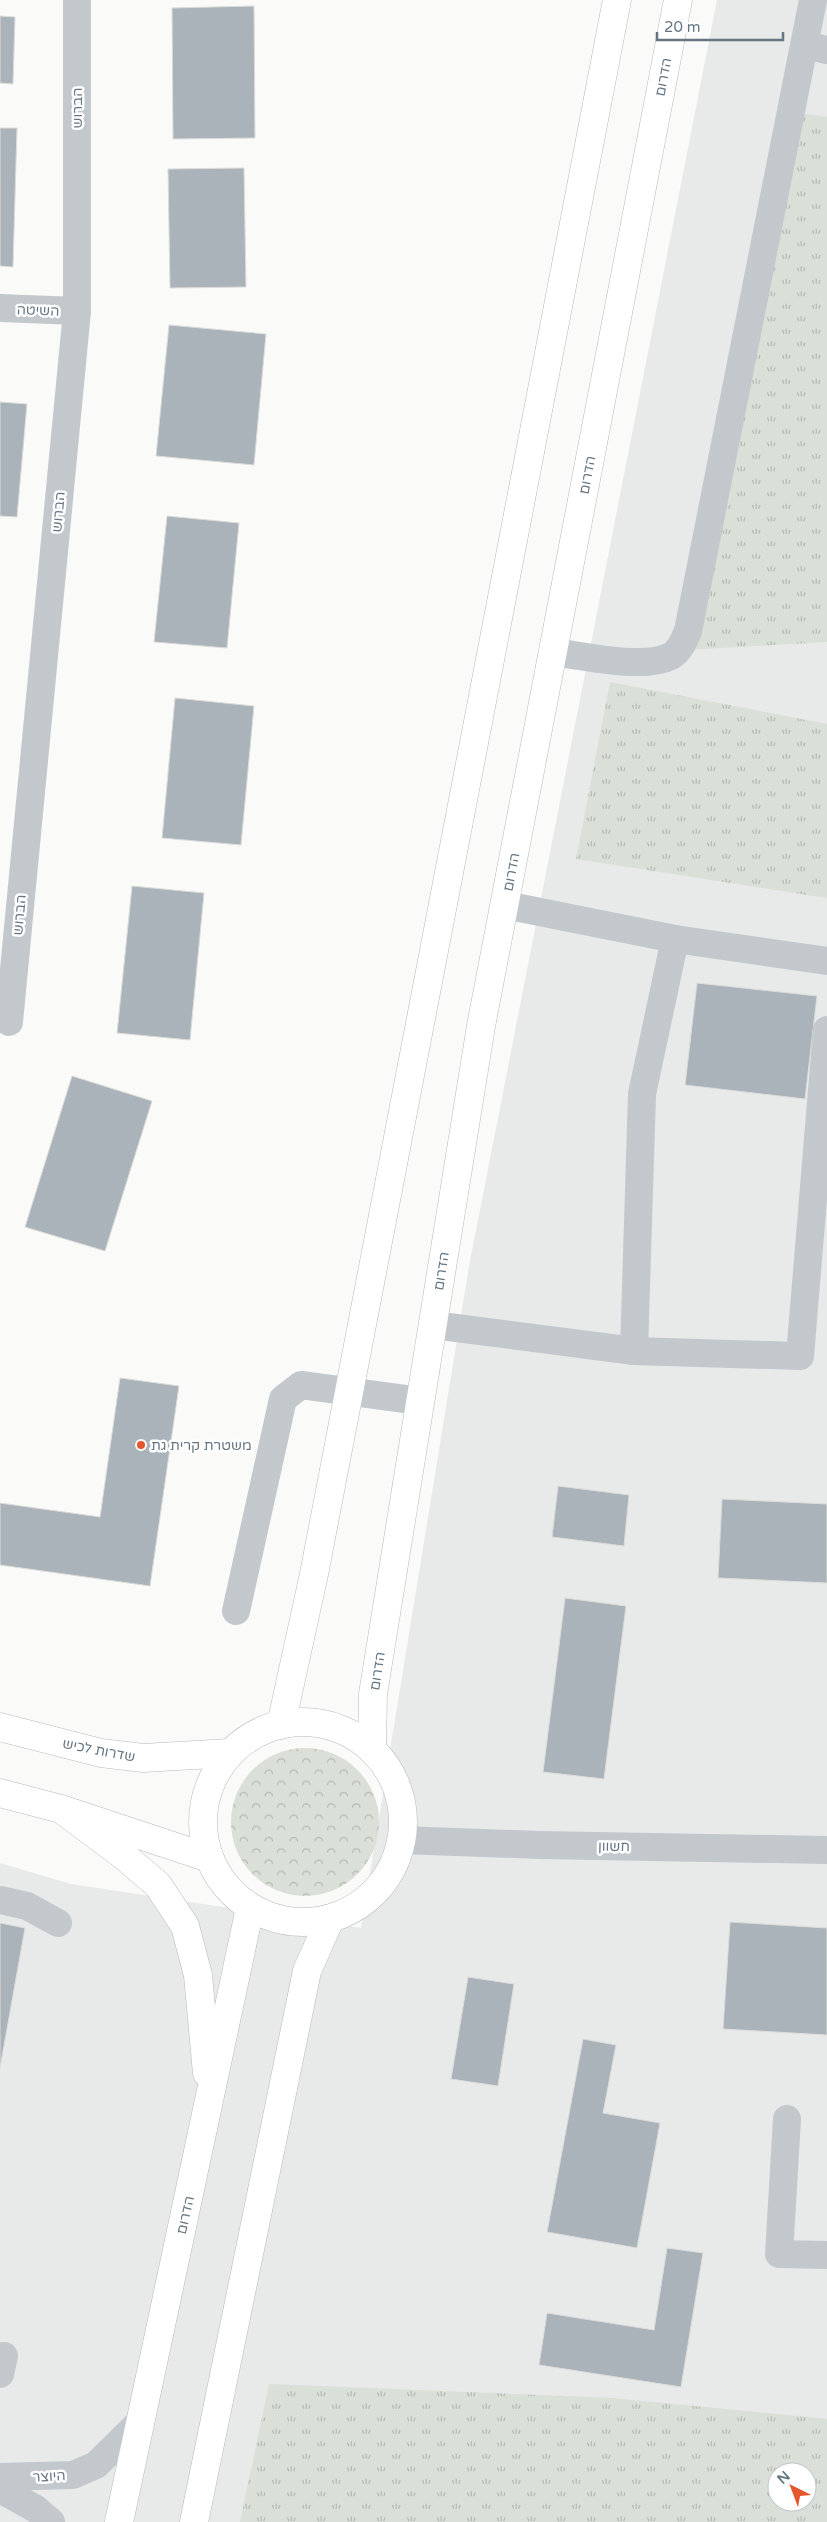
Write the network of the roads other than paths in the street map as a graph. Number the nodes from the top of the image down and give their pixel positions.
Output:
1 (77, 0) edge
2 (616, 0) edge
3 (678, 0) edge
4 (813, 0) edge
5 (816, 47) edge
6 (0, 308) edge
7 (77, 311) junction
8 (553, 652) junction
9 (504, 905) junction
10 (675, 939) junction
11 (827, 961) edge
12 (9, 1022) dead end
13 (827, 1030) edge
14 (433, 1325) junction
15 (634, 1351) junction
16 (349, 1392) junction
17 (420, 1400) junction
18 (236, 1611) dead end
19 (281, 1724) junction
20 (0, 1727) edge
21 (372, 1749) junction
22 (230, 1754) junction
23 (0, 1794) edge
24 (61, 1810) junction
25 (401, 1840) junction
26 (827, 1850) edge
27 (209, 1858) junction
28 (0, 1900) edge
29 (250, 1908) junction
30 (330, 1919) junction
31 (58, 1923) dead end
32 (210, 2103) junction
33 (786, 2119) dead end
34 (827, 2256) edge
35 (139, 2423) junction
36 (0, 2477) edge
37 (0, 2489) edge
38 (51, 2522) edge
39 (119, 2522) edge
40 (194, 2522) edge

1 - 7 street, הברוש
2 - 16 main road
3 - 8 main road, הדרום
4 - 5 street
5 - 8 street
6 - 7 street, השיטה
7 - 12 street, הברוש
8 - 9 main road, הדרום
9 - 10 street
9 - 14 main road, הדרום
10 - 11 street
10 - 15 street
13 - 15 street
14 - 15 street
14 - 17 main road, הדרום
16 - 17 street
16 - 18 street
16 - 19 main road
17 - 21 main road, הדרום
19 - 21 main road
19 - 22 main road
20 - 22 main road, שדרות לכיש
21 - 25 main road
22 - 27 main road
23 - 24 main road
24 - 27 main road
24 - 32 main road
25 - 26 street, חשוון
25 - 30 main road
27 - 29 main road
28 - 31 street
29 - 30 main road
29 - 32 main road, הדרום
30 - 40 main road
32 - 35 main road, הדרום
33 - 34 street
35 - 36 street, היוצר
35 - 39 main road, הדרום
37 - 38 street

